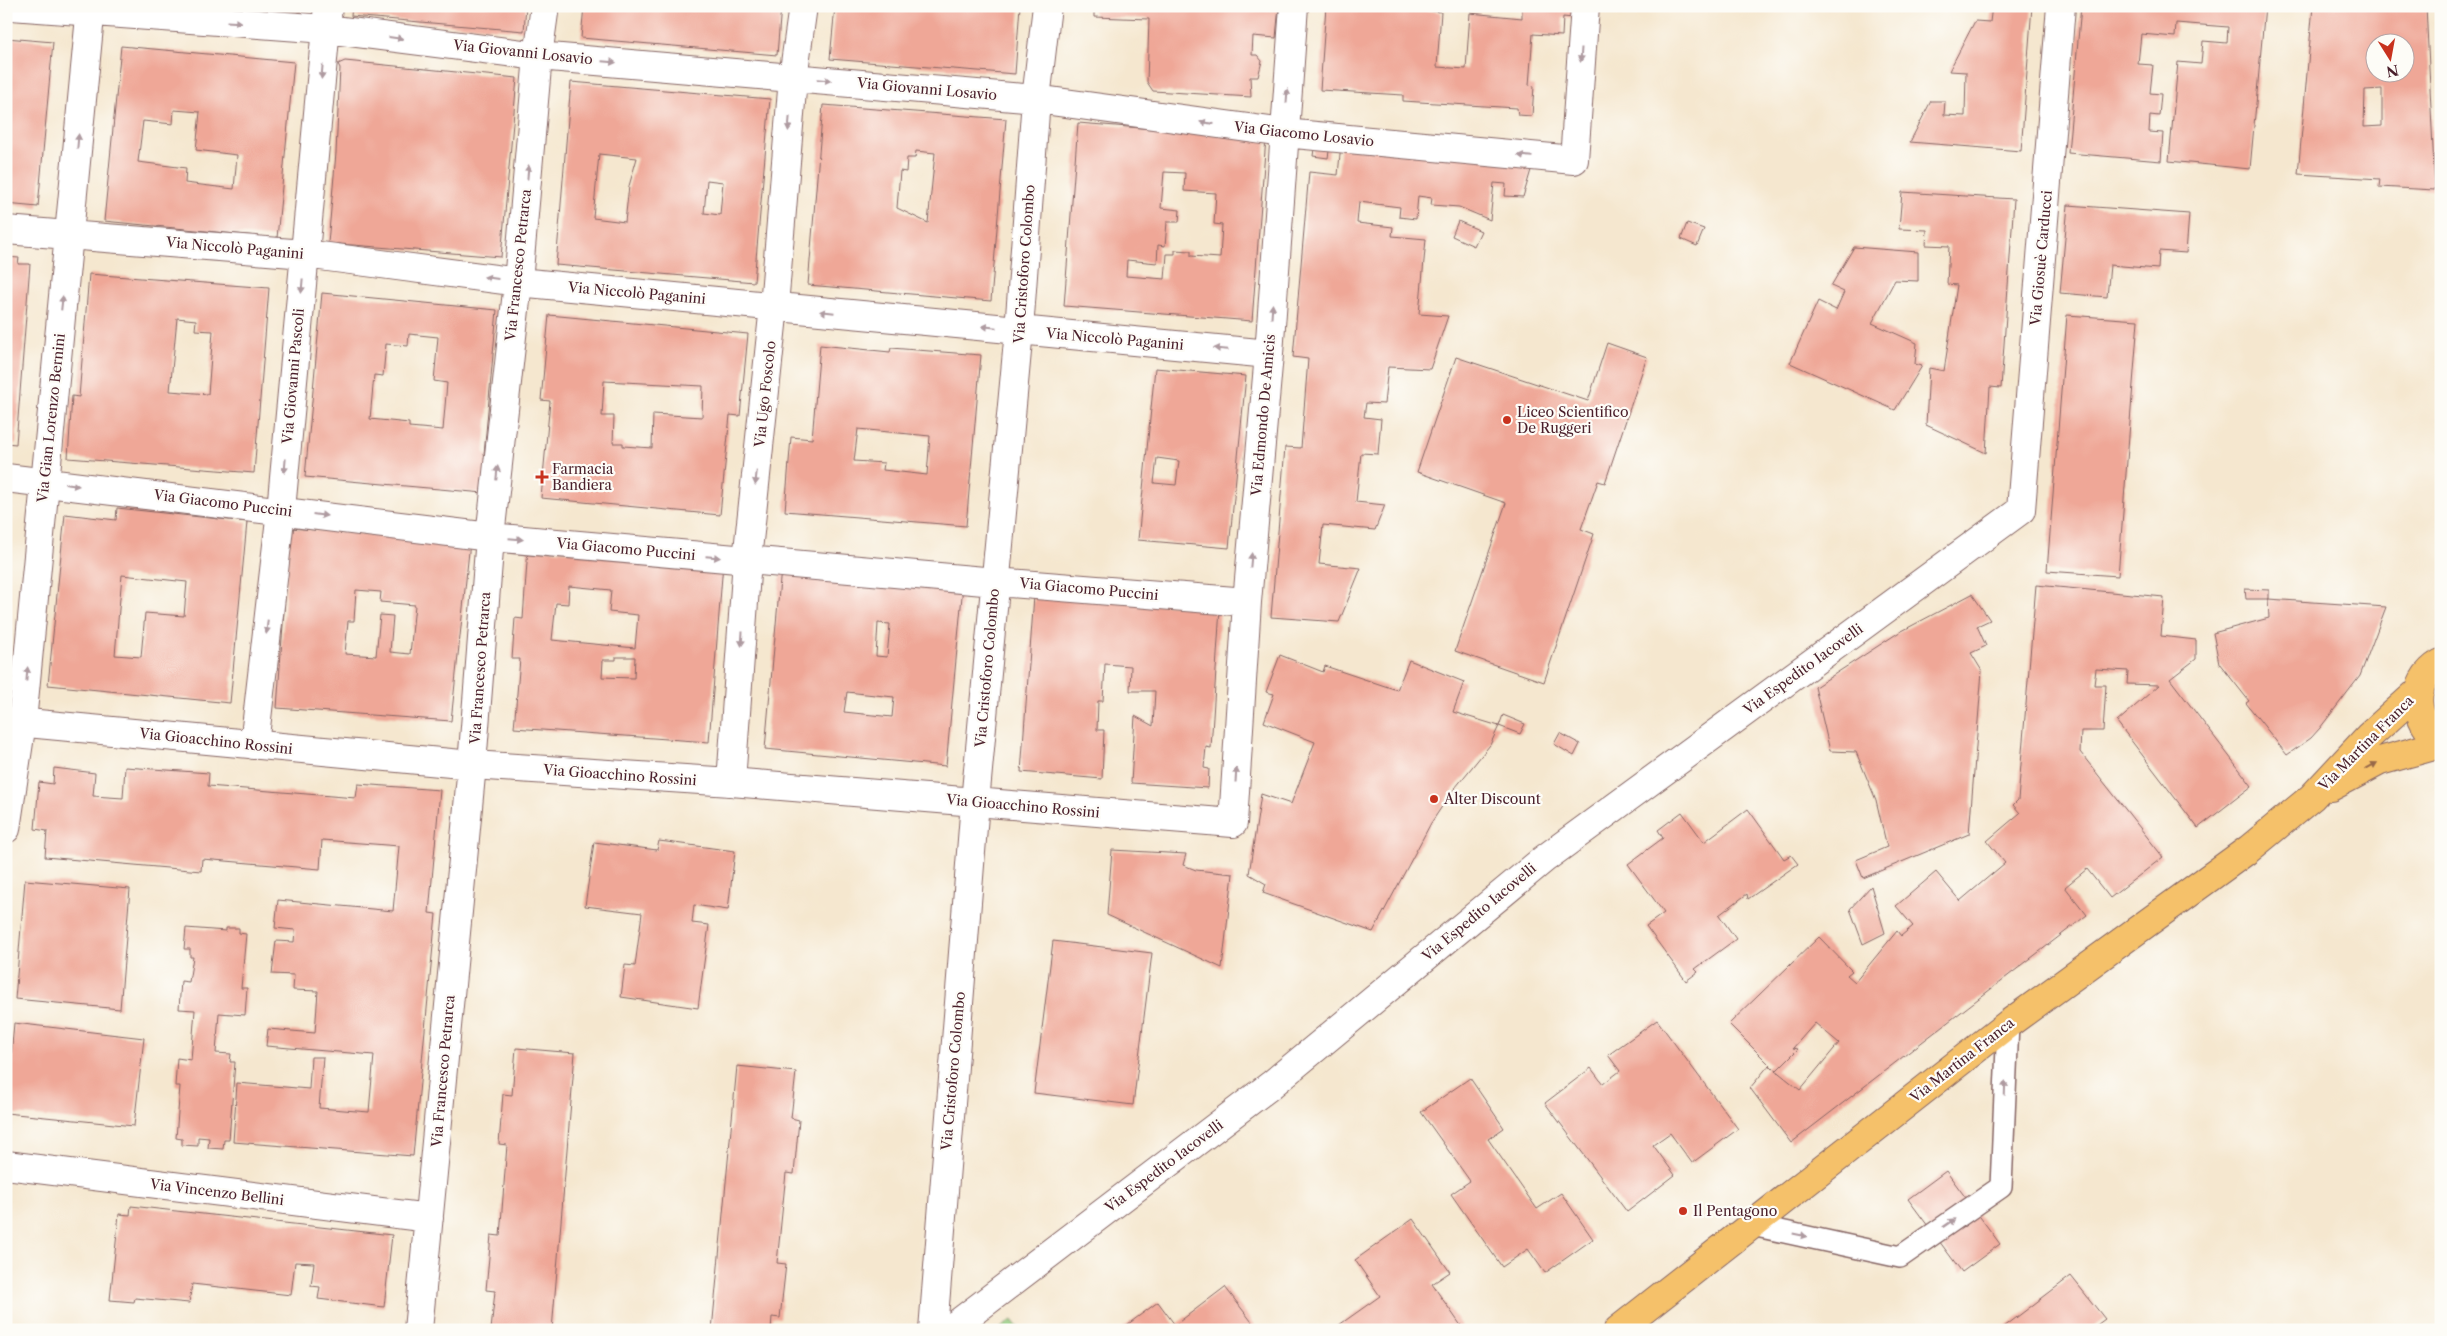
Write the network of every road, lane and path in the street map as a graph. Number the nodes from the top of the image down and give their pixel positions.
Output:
1 (11, 6) edge
2 (545, 6) edge
3 (803, 6) edge
4 (1047, 6) edge
5 (1294, 6) edge
6 (1584, 6) edge
7 (2061, 6) edge
8 (90, 9) edge
9 (327, 17) edge
10 (538, 56) junction
11 (793, 78) junction
12 (1036, 99) junction
13 (1284, 134) junction
14 (6, 230) edge
15 (69, 235) junction
16 (305, 254) junction
17 (518, 282) junction
18 (774, 306) junction
19 (1019, 330) junction
20 (1269, 354) junction
21 (6, 478) edge
22 (45, 482) junction
23 (281, 510) junction
24 (2021, 510) joint
25 (490, 537) junction
26 (747, 560) junction
27 (996, 582) junction
28 (1247, 602) junction
29 (2440, 661) edge
30 (2420, 690) junction
31 (14, 722) edge
32 (2441, 743) edge
33 (254, 745) junction
34 (472, 766) junction
35 (731, 782) junction
36 (2312, 797) junction
37 (975, 802) junction
38 (1233, 823) joint
39 (6, 829) edge
40 (2008, 1024) junction
41 (6, 1165) edge
42 (429, 1218) junction
43 (1752, 1225) junction
44 (418, 1330) edge
45 (933, 1330) edge
46 (949, 1330) edge
47 (1618, 1330) edge

1 - 8 street, Via Giovanni Losavio
2 - 10 street, Via Francesco Petrarca
3 - 11 street, Via Ugo Foscolo
4 - 12 street, Via Cristoforo Colombo
13 -> 5 street, Via Edmondo De Amicis
6 -> 13 street, Via Giacomo Losavio
7 - 24 street, Via Giosuè Carducci
8 -> 9 street, Via Giovanni Losavio
15 -> 8 street, Via Gian Lorenzo Bernini
9 -> 10 street, Via Giovanni Losavio
9 -> 16 street, Via Giovanni Pascoli
10 -> 11 street, Via Giovanni Losavio
17 -> 10 street, Via Francesco Petrarca
11 -> 12 street, Via Giovanni Losavio
11 -> 18 street, Via Ugo Foscolo
13 -> 12 street, Via Giacomo Losavio
12 - 19 street, Via Cristoforo Colombo
20 -> 13 street, Via Edmondo De Amicis
14 - 15 street, Via Niccolò Paganini
15 - 16 street, Via Niccolò Paganini
22 -> 15 street, Via Gian Lorenzo Bernini
17 -> 16 street, Via Niccolò Paganini
16 -> 23 street, Via Giovanni Pascoli
17 - 18 street, Via Niccolò Paganini
25 -> 17 street, Via Francesco Petrarca
19 -> 18 street, Via Niccolò Paganini
18 -> 26 street, Via Ugo Foscolo
20 -> 19 street, Via Niccolò Paganini
19 - 27 street, Via Cristoforo Colombo
28 -> 20 street, Via Edmondo De Amicis
21 - 22 street, Via Giacomo Puccini
22 -> 23 street, Via Giacomo Puccini
31 -> 22 street, Via Gian Lorenzo Bernini
23 -> 25 street, Via Giacomo Puccini
23 -> 33 street, Via Giovanni Pascoli
24 - 46 street, Via Espedito Iacovelli
25 -> 26 street, Via Giacomo Puccini
25 - 34 street, Via Francesco Petrarca
26 - 27 street, Via Giacomo Puccini
26 -> 35 street, Via Ugo Foscolo
27 - 28 street, Via Giacomo Puccini
27 - 37 street, Via Cristoforo Colombo
38 -> 28 street, Via Edmondo De Amicis
29 - 30 main road, Via Martina Franca
30 - 32 main road
30 - 36 main road, Via Martina Franca
31 - 33 street, Via Gioacchino Rossini
31 - 39 street, Via Gian Lorenzo Bernini
36 -> 32 main road, Via Martina Franca
33 - 34 street, Via Gioacchino Rossini
34 - 35 street, Via Gioacchino Rossini
34 - 42 street, Via Francesco Petrarca
35 - 37 street, Via Gioacchino Rossini
36 - 40 main road, Via Martina Franca
37 - 38 street, Via Gioacchino Rossini
37 - 45 street, Via Cristoforo Colombo
40 - 43 main road, Via Martina Franca
43 -> 40 lane
41 - 42 street, Via Vincenzo Bellini
42 - 44 street, Via Francesco Petrarca
43 - 47 main road, Via Martina Franca

